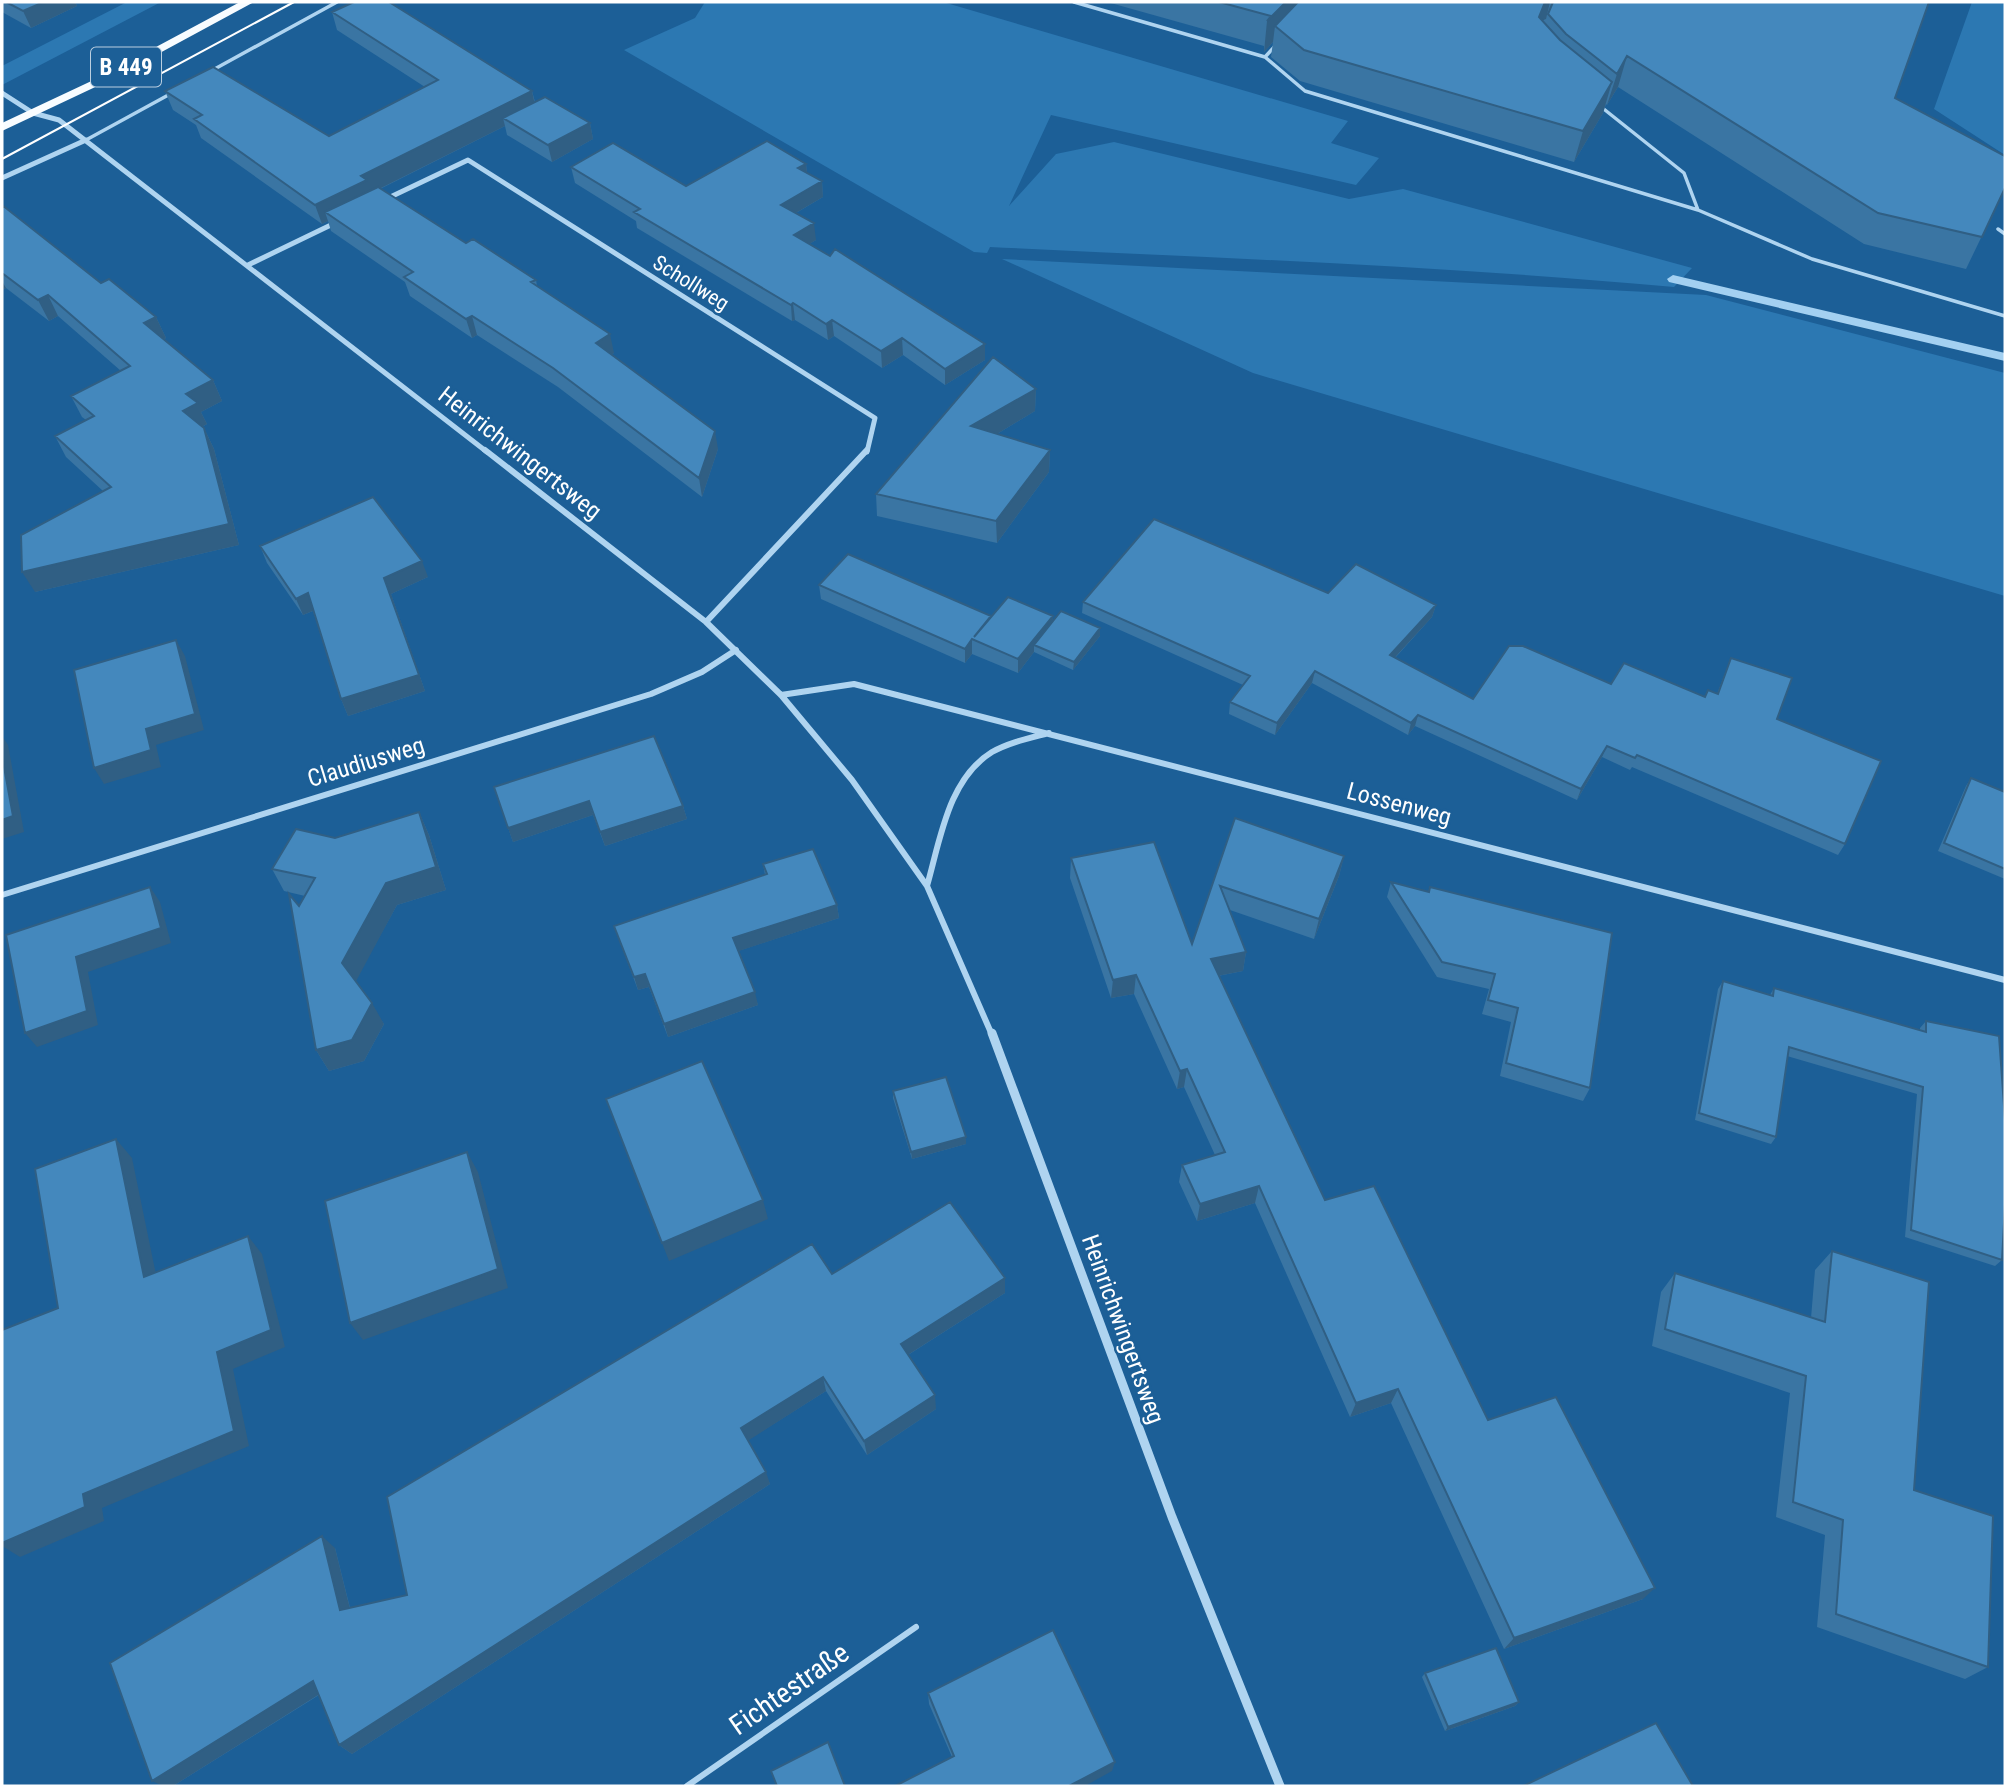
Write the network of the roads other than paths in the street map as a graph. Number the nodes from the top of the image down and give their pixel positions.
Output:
1 (248, 2) edge
2 (337, 2) edge
3 (1074, 2) edge
4 (1282, 39) edge
5 (1265, 57) junction
6 (211, 71) edge
7 (176, 90) edge
8 (2, 93) edge
9 (1592, 100) edge
10 (33, 113) junction
11 (2, 127) edge
12 (86, 140) junction
13 (2, 178) edge
14 (382, 201) edge
15 (1698, 210) junction
16 (345, 218) edge
17 (1998, 229) edge
18 (2005, 234) edge
19 (248, 265) junction
20 (2005, 316) edge
21 (706, 622) junction
22 (736, 650) junction
23 (781, 695) junction
24 (1050, 733) junction
25 (927, 886) junction
26 (2, 895) edge
27 (2005, 980) edge
28 (916, 1627) dead end
29 (687, 1786) edge
30 (1280, 1786) edge

1 - 10 main road, B 449
2 - 6 lane
3 - 5 lane
4 - 5 lane
5 - 15 lane
7 - 12 lane
8 - 10 street, Heinrichwingertsweg
9 - 15 lane
10 - 11 main road, B 449
10 - 12 street, Heinrichwingertsweg
12 - 13 street
12 - 19 street, Heinrichwingertsweg
14 - 21 street, Schollweg
15 - 20 lane
16 - 19 street
17 - 18 lane
19 - 21 street, Heinrichwingertsweg
21 - 22 street, Heinrichwingertsweg
22 - 23 street, Heinrichwingertsweg
22 - 26 street, Claudiusweg
23 - 24 street, Lossenweg
23 - 25 street, Heinrichwingertsweg
24 - 25 street
24 - 27 street, Lossenweg
25 - 30 street, Heinrichwingertsweg
28 - 29 lane, Fichtestraße

